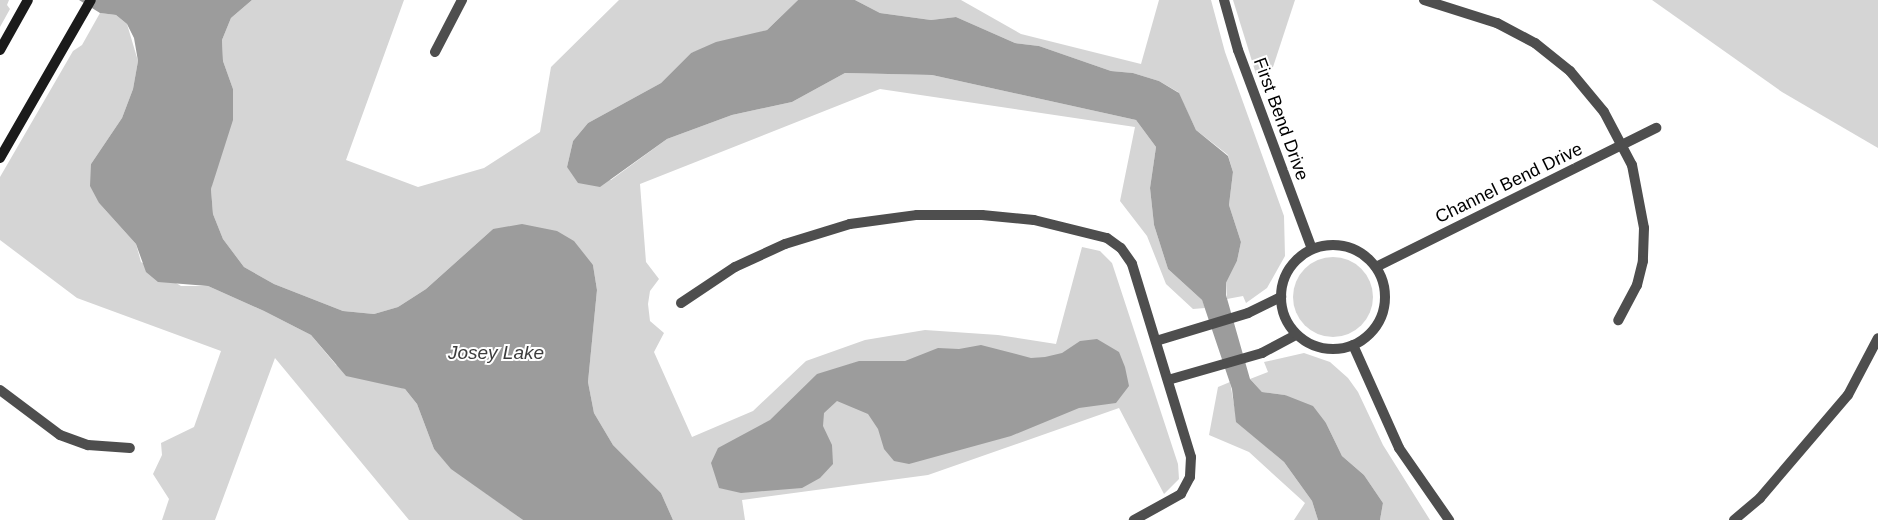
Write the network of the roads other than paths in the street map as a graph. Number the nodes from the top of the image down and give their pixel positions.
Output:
1 (28, 0) edge
2 (91, 0) edge
3 (462, 0) edge
4 (1224, 0) edge
5 (1424, 0) edge
6 (0, 50) edge
7 (435, 52) dead end
8 (1656, 128) dead end
9 (1624, 145) junction
10 (0, 158) edge
11 (1312, 249) junction
12 (1376, 268) junction
13 (1280, 297) junction
14 (681, 303) dead end
15 (1618, 320) dead end
16 (1296, 335) junction
17 (1878, 338) edge
18 (1156, 341) junction
19 (1353, 345) junction
20 (1168, 380) junction
21 (0, 390) edge
22 (130, 448) dead end
23 (1134, 520) edge
24 (1449, 520) edge
25 (1734, 520) edge

1 - 6 main road
2 - 10 main road
3 - 7 street
4 - 11 street, First Bend Drive
5 - 9 street
8 - 9 street, Channel Bend Drive
9 - 12 street, Channel Bend Drive
9 - 15 street
11 - 12 street
11 - 13 street
12 - 19 street
13 - 16 street
13 - 18 street
14 - 18 street
16 - 19 street
16 - 20 street
17 - 25 street
18 - 20 street
19 - 24 street
20 - 23 street
21 - 22 street

